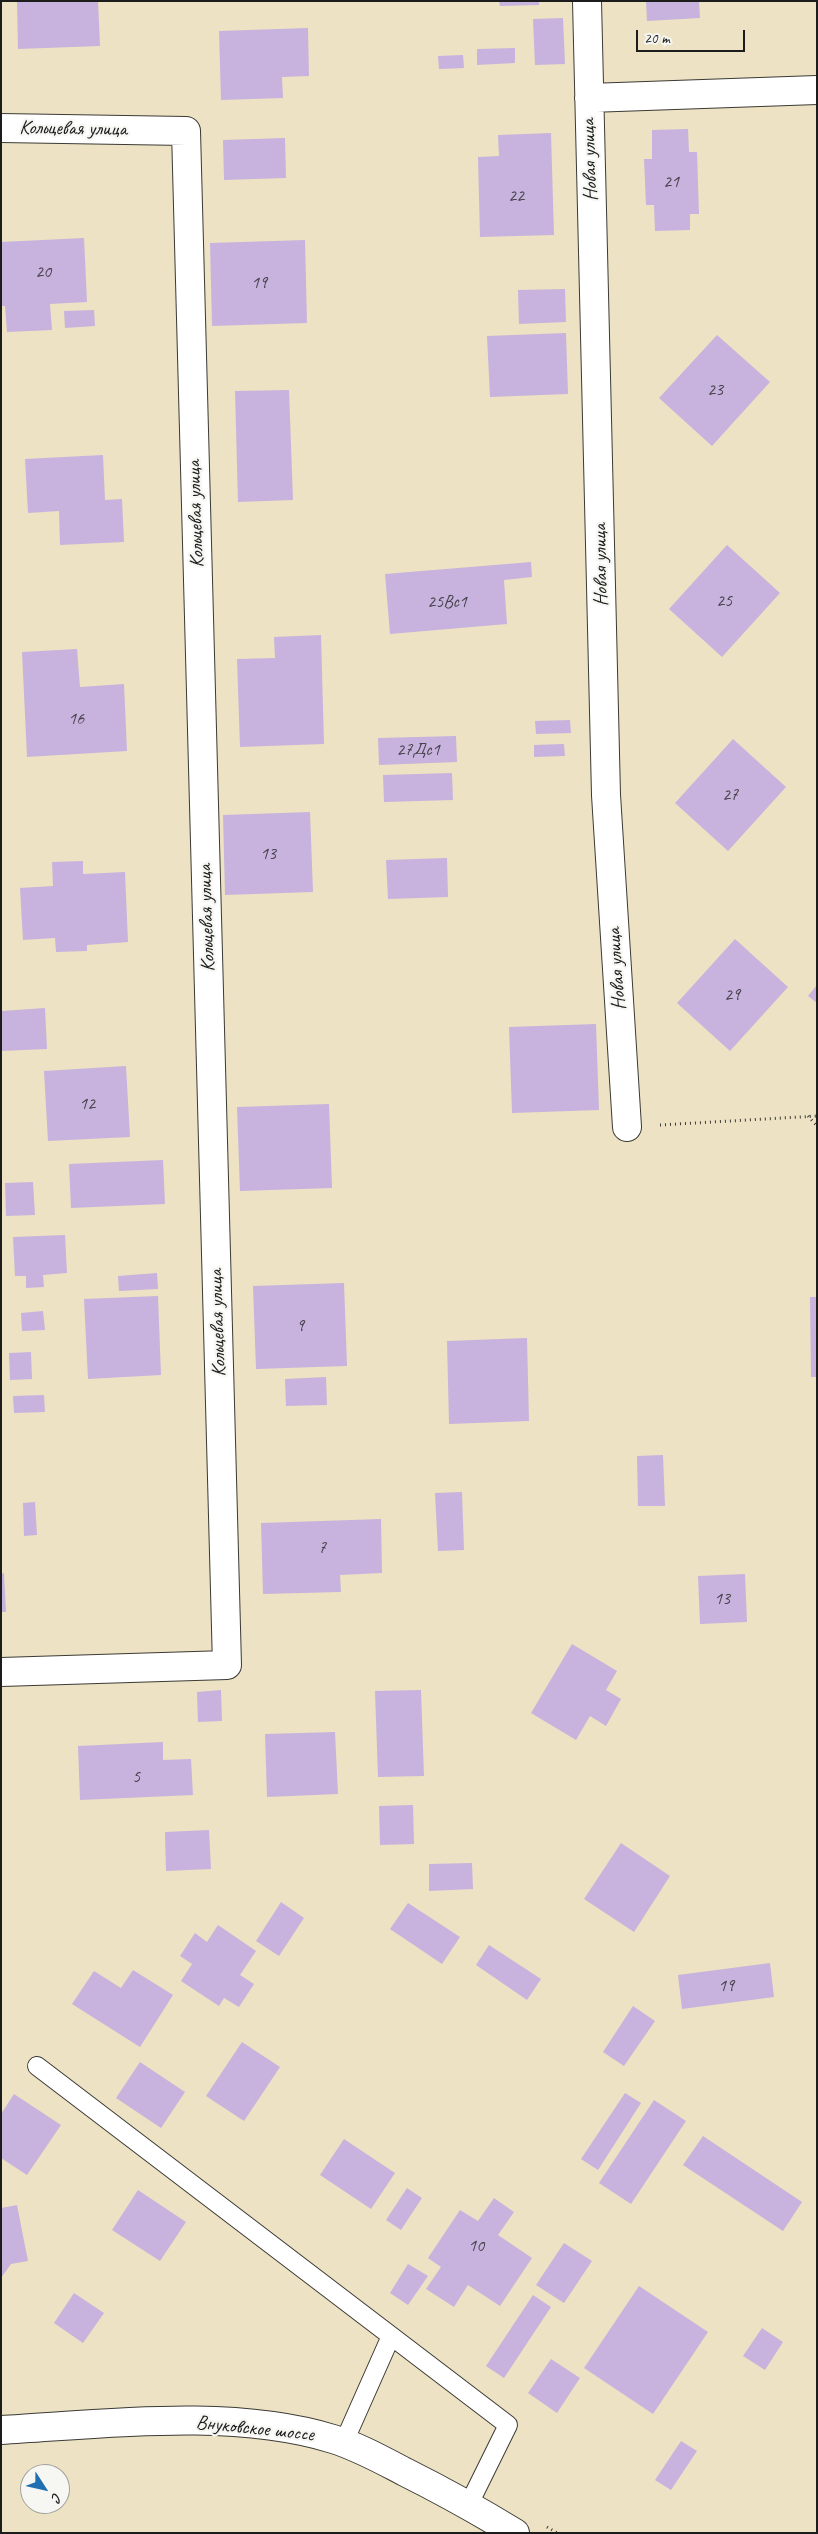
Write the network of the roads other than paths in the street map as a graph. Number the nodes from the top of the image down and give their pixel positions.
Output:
1 (587, 1) edge
2 (817, 90) edge
3 (588, 98) junction
4 (1, 128) edge
5 (627, 1127) road end
6 (1, 1672) edge
7 (37, 2066) dead end
8 (391, 2336) junction
9 (1, 2430) edge
10 (344, 2442) junction
11 (469, 2504) junction
12 (514, 2533) edge

1 - 3 street, Новая улица
2 - 3 street
3 - 5 street, Новая улица
4 - 6 street, Кольцевая улица
7 - 8 lane
8 - 10 lane
8 - 11 lane
9 - 10 street, Внуковское шоссе
10 - 11 street, Внуковское шоссе
11 - 12 street, Внуковское шоссе

